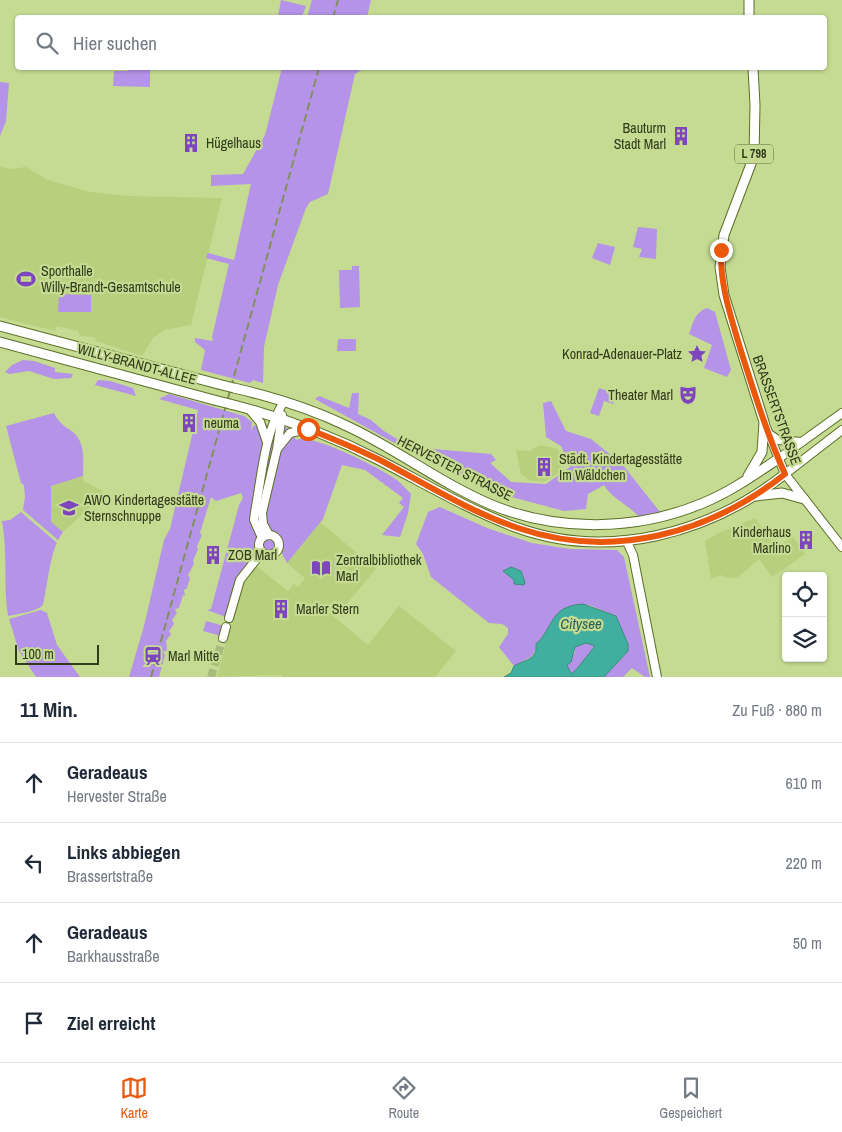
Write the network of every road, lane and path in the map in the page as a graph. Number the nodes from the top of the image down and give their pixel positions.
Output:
1 (749, 0) edge
2 (750, 15) edge
3 (753, 70) edge
4 (0, 326) edge
5 (0, 342) edge
6 (218, 384) joint
7 (284, 401) junction
8 (250, 410) junction
9 (842, 413) edge
10 (274, 417) junction
11 (764, 422) junction
12 (308, 429) junction
13 (842, 430) edge
14 (769, 434) junction
15 (268, 442) junction
16 (801, 442) junction
17 (277, 449) junction
18 (778, 459) junction
19 (785, 474) junction
20 (744, 481) junction
21 (754, 497) junction
22 (804, 499) junction
23 (265, 536) junction
24 (627, 542) junction
25 (842, 547) edge
26 (262, 552) junction
27 (229, 618) dead end
28 (226, 627) dead end
29 (223, 638) tunnel mouth
30 (658, 677) edge

1 - 2 main road
3 - 11 main road, BRASSERTSTRASSE / L 798
4 - 6 main road, WILLY-BRANDT-ALLEE
5 - 8 main road, WILLY-BRANDT-ALLEE, bridge
6 - 7 main road, HERVESTER STRASSE, bridge
7 - 10 street
7 - 20 main road, HERVESTER STRASSE / L 798
8 - 10 main road, WILLY-BRANDT-ALLEE
8 - 15 street
9 - 16 street, HERVESTER STRASSE
10 - 12 main road, HERVESTER STRASSE
10 - 15 street
10 - 17 street
11 - 14 street, BRASSERTSTRASSE / L 798
11 - 20 main road, L 798
12 - 17 street
12 - 24 main road, HERVESTER STRASSE
13 - 19 street, HERVESTER STRASSE
14 - 16 street
14 - 18 street, BRASSERTSTRASSE / L 798
15 - 23 street
16 - 18 street, HERVESTER STRASSE
17 - 23 street
18 - 19 street, BRASSERTSTRASSE / L 798
18 - 20 main road, HERVESTER STRASSE / L 798
19 - 21 main road, HERVESTER STRASSE
19 - 22 street, BRASSERTSTRASSE
21 - 22 main road
21 - 24 main road, HERVESTER STRASSE
22 - 25 street, BRASSERTSTRASSE
23 - 26 street
23 - 26 street
24 - 30 street
26 - 27 street
28 - 29 street

